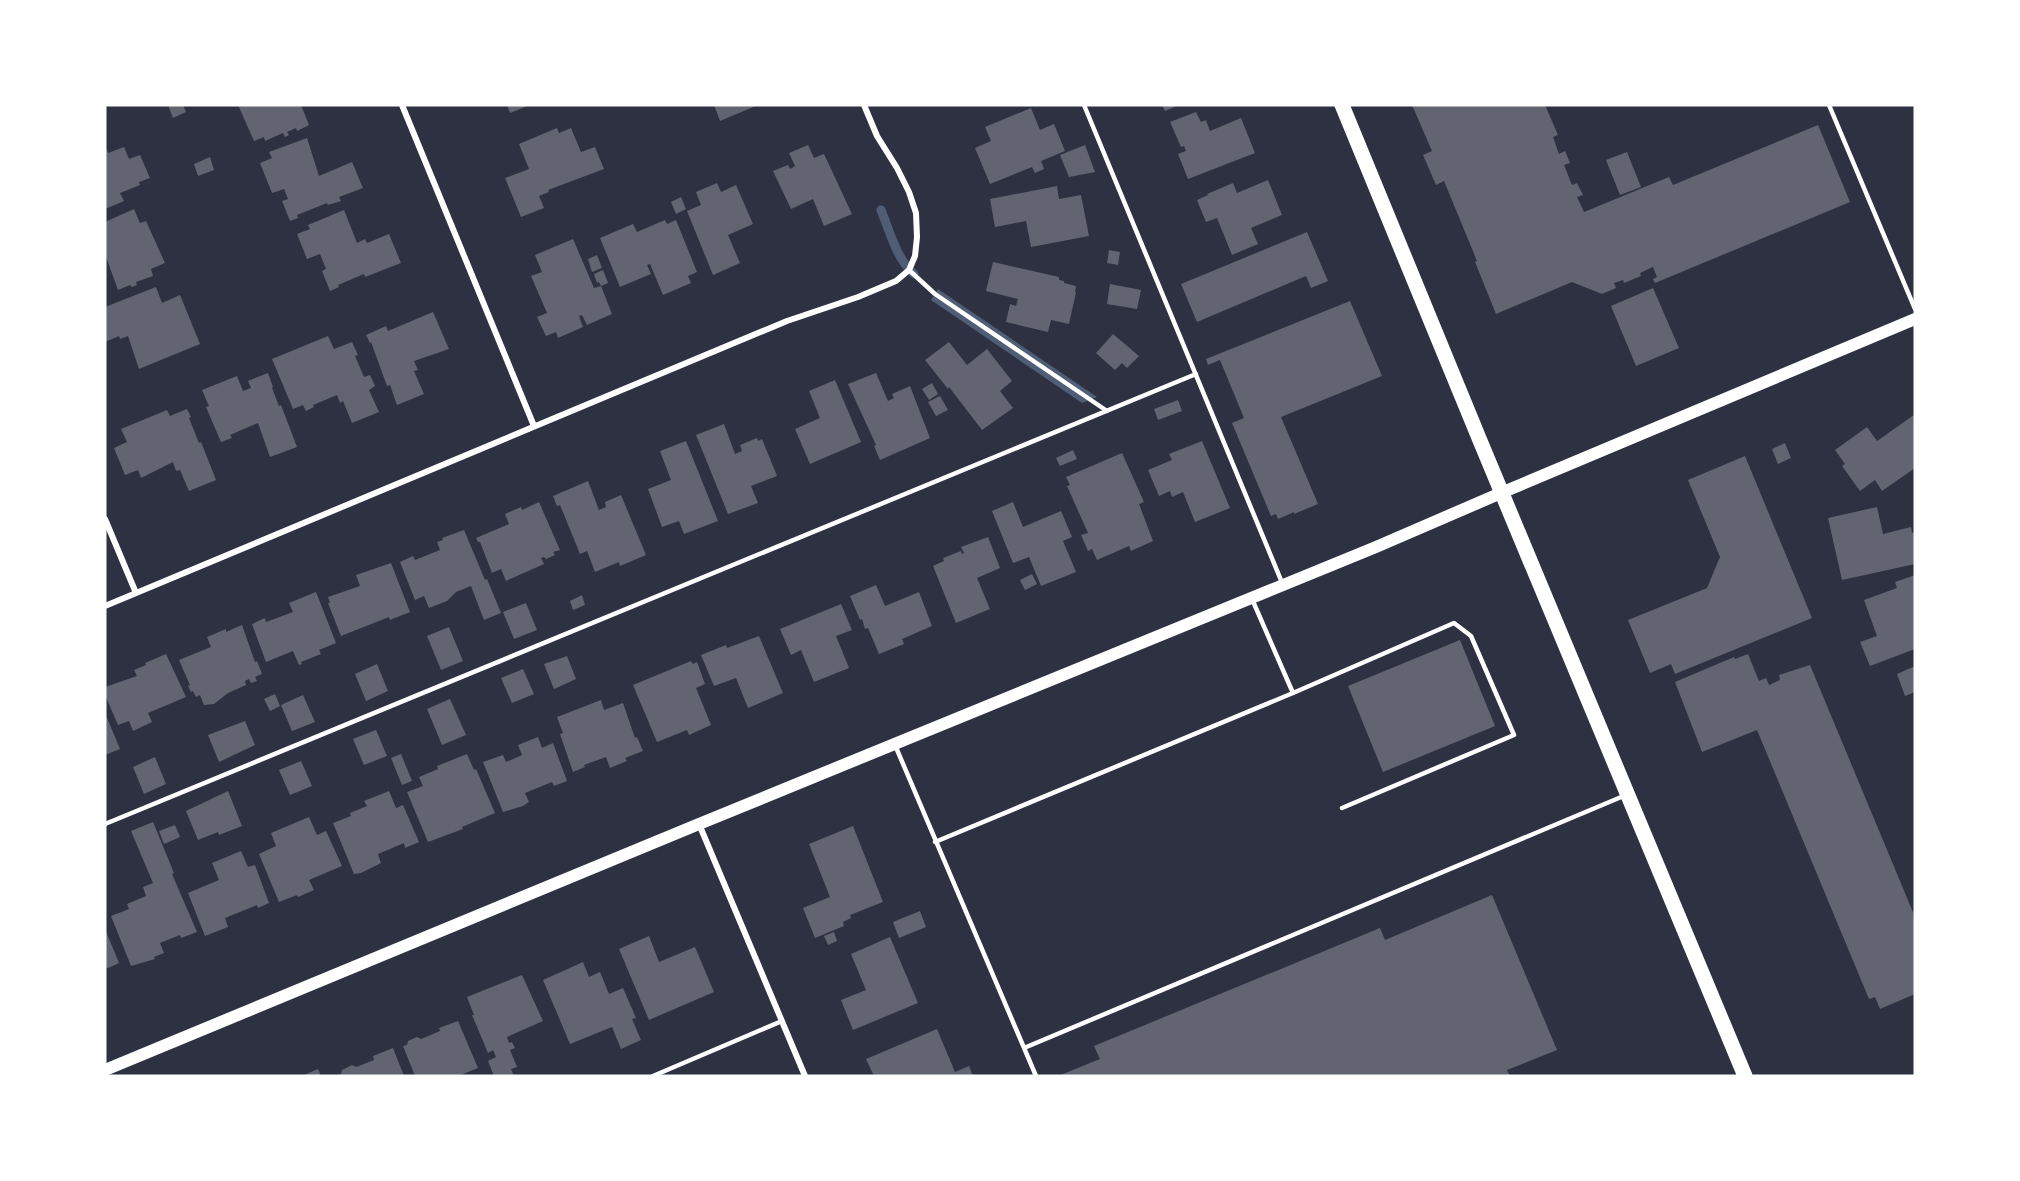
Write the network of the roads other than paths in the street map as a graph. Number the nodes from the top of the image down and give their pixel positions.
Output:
1 (402, 105) edge
2 (864, 105) edge
3 (1084, 105) edge
4 (1342, 105) edge
5 (1829, 105) edge
6 (909, 270) junction
7 (1915, 309) edge
8 (1915, 319) edge
9 (1196, 374) junction
10 (1107, 411) junction
11 (534, 426) junction
12 (1501, 493) junction
13 (105, 519) edge
14 (1283, 585) junction
15 (136, 593) junction
16 (1252, 598) junction
17 (105, 606) edge
18 (1293, 693) junction
19 (895, 745) junction
20 (1628, 794) junction
21 (1342, 808) dead end
22 (105, 824) edge
23 (699, 824) junction
24 (935, 842) junction
25 (782, 1021) junction
26 (1024, 1048) junction
27 (105, 1070) edge
28 (653, 1076) edge
29 (805, 1076) edge
30 (1036, 1076) edge
31 (1745, 1076) edge

1 - 11 street
2 - 6 street
3 - 9 lane
4 - 12 main road
5 - 7 lane
6 - 10 lane
6 - 11 street
8 - 12 main road
9 - 10 lane
9 - 14 lane
10 - 22 lane
11 - 15 street
12 - 14 main road
12 - 20 main road
13 - 15 street
14 - 16 main road
15 - 17 street
16 - 18 lane
16 - 19 main road
18 - 21 lane
18 - 24 lane
19 - 23 main road
19 - 24 lane
20 - 26 lane
20 - 31 main road
23 - 25 street
23 - 27 main road
24 - 26 lane
25 - 28 lane
25 - 29 street
26 - 30 lane

